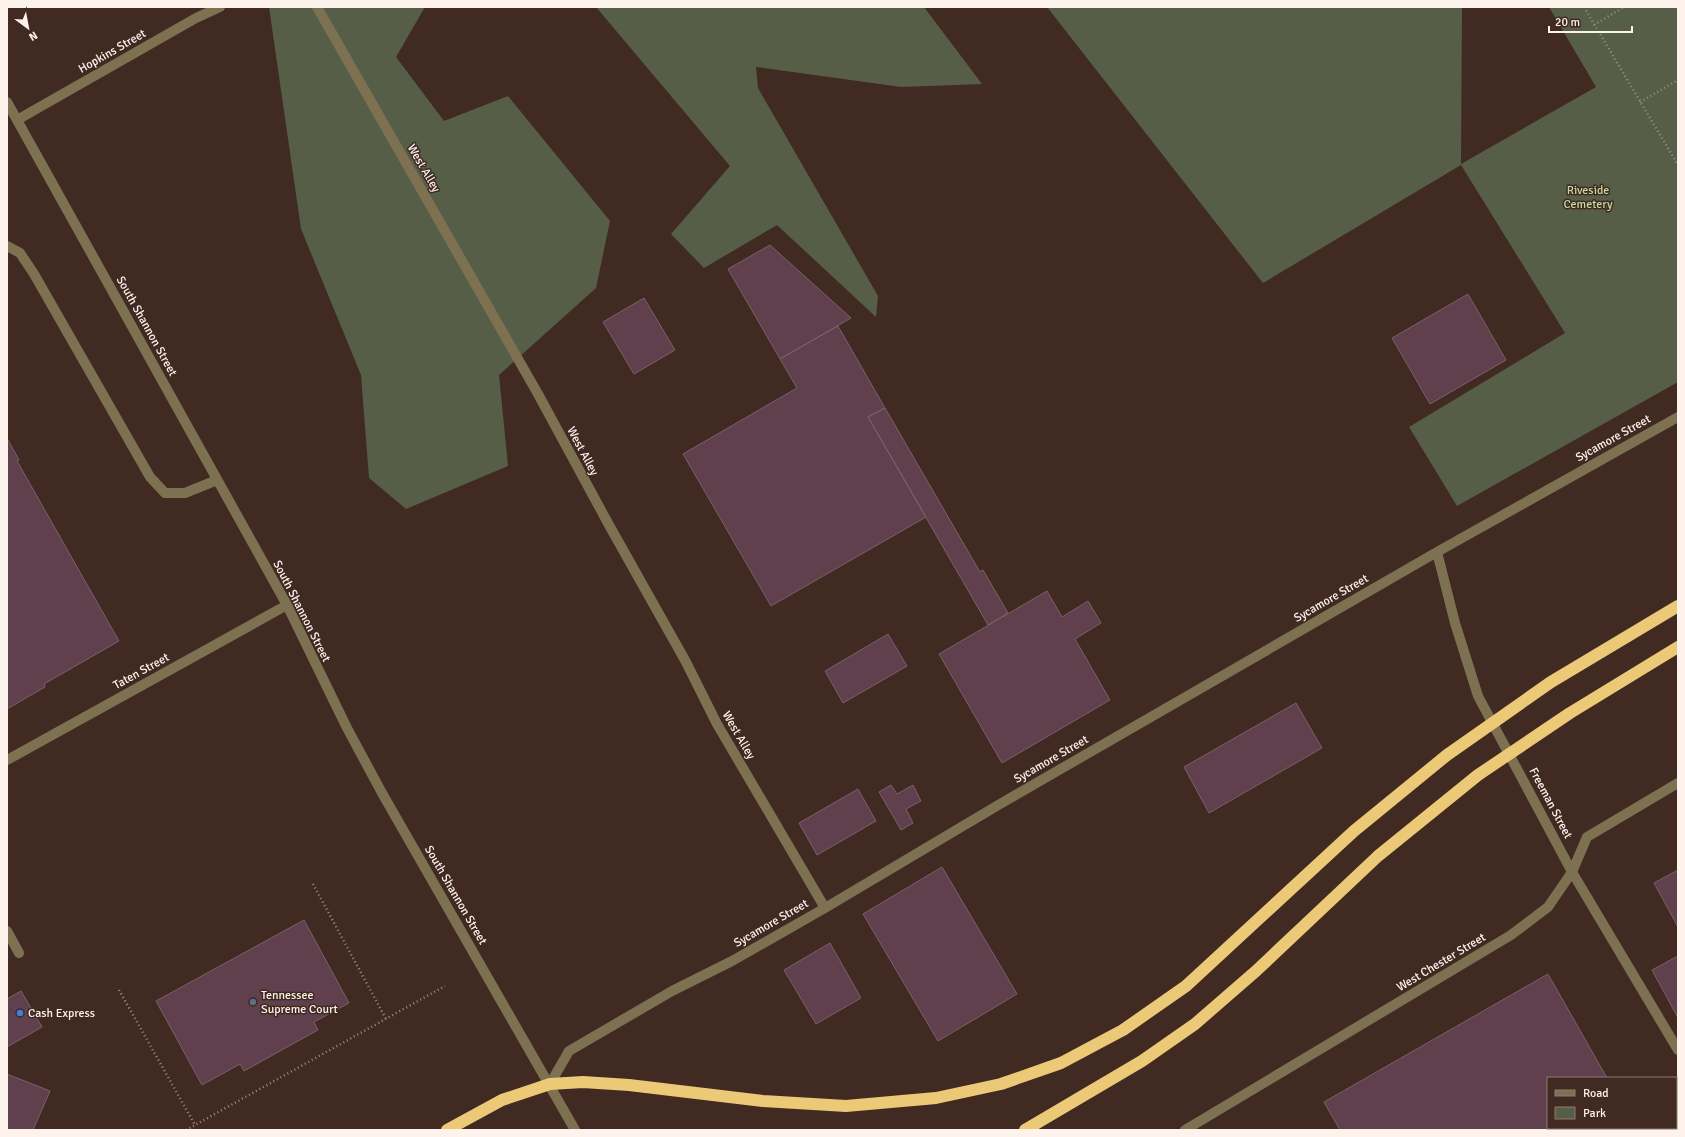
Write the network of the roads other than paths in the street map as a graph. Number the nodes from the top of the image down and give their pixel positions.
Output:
1 (220, 7) edge
2 (317, 7) edge
3 (7, 102) edge
4 (17, 120) junction
5 (7, 246) edge
6 (1678, 417) edge
7 (217, 480) junction
8 (1437, 552) junction
9 (287, 606) junction
10 (1678, 606) edge
11 (1678, 647) edge
12 (7, 760) edge
13 (1678, 783) edge
14 (1572, 872) junction
15 (825, 908) junction
16 (7, 931) edge
17 (19, 953) dead end
18 (1678, 1050) edge
19 (550, 1084) junction
20 (447, 1130) edge
21 (574, 1130) edge
22 (1025, 1130) edge
23 (1186, 1130) edge

1 - 4 street, Hopkins Street
2 - 15 street, West Alley
3 - 4 street, South Shannon Street
4 - 7 street, South Shannon Street
5 - 7 street
6 - 8 street, Sycamore Street
7 - 9 street, South Shannon Street
8 - 14 street, Freeman Street
8 - 15 street, Sycamore Street
9 - 12 street, Taten Street
9 - 19 street, South Shannon Street
10 - 19 highway
11 - 22 highway
13 - 14 street, West Chester Street
14 - 18 street, Freeman Street
14 - 23 street, West Chester Street
15 - 19 street, Sycamore Street
16 - 17 street
19 - 20 highway
19 - 21 street, South Shannon Street

